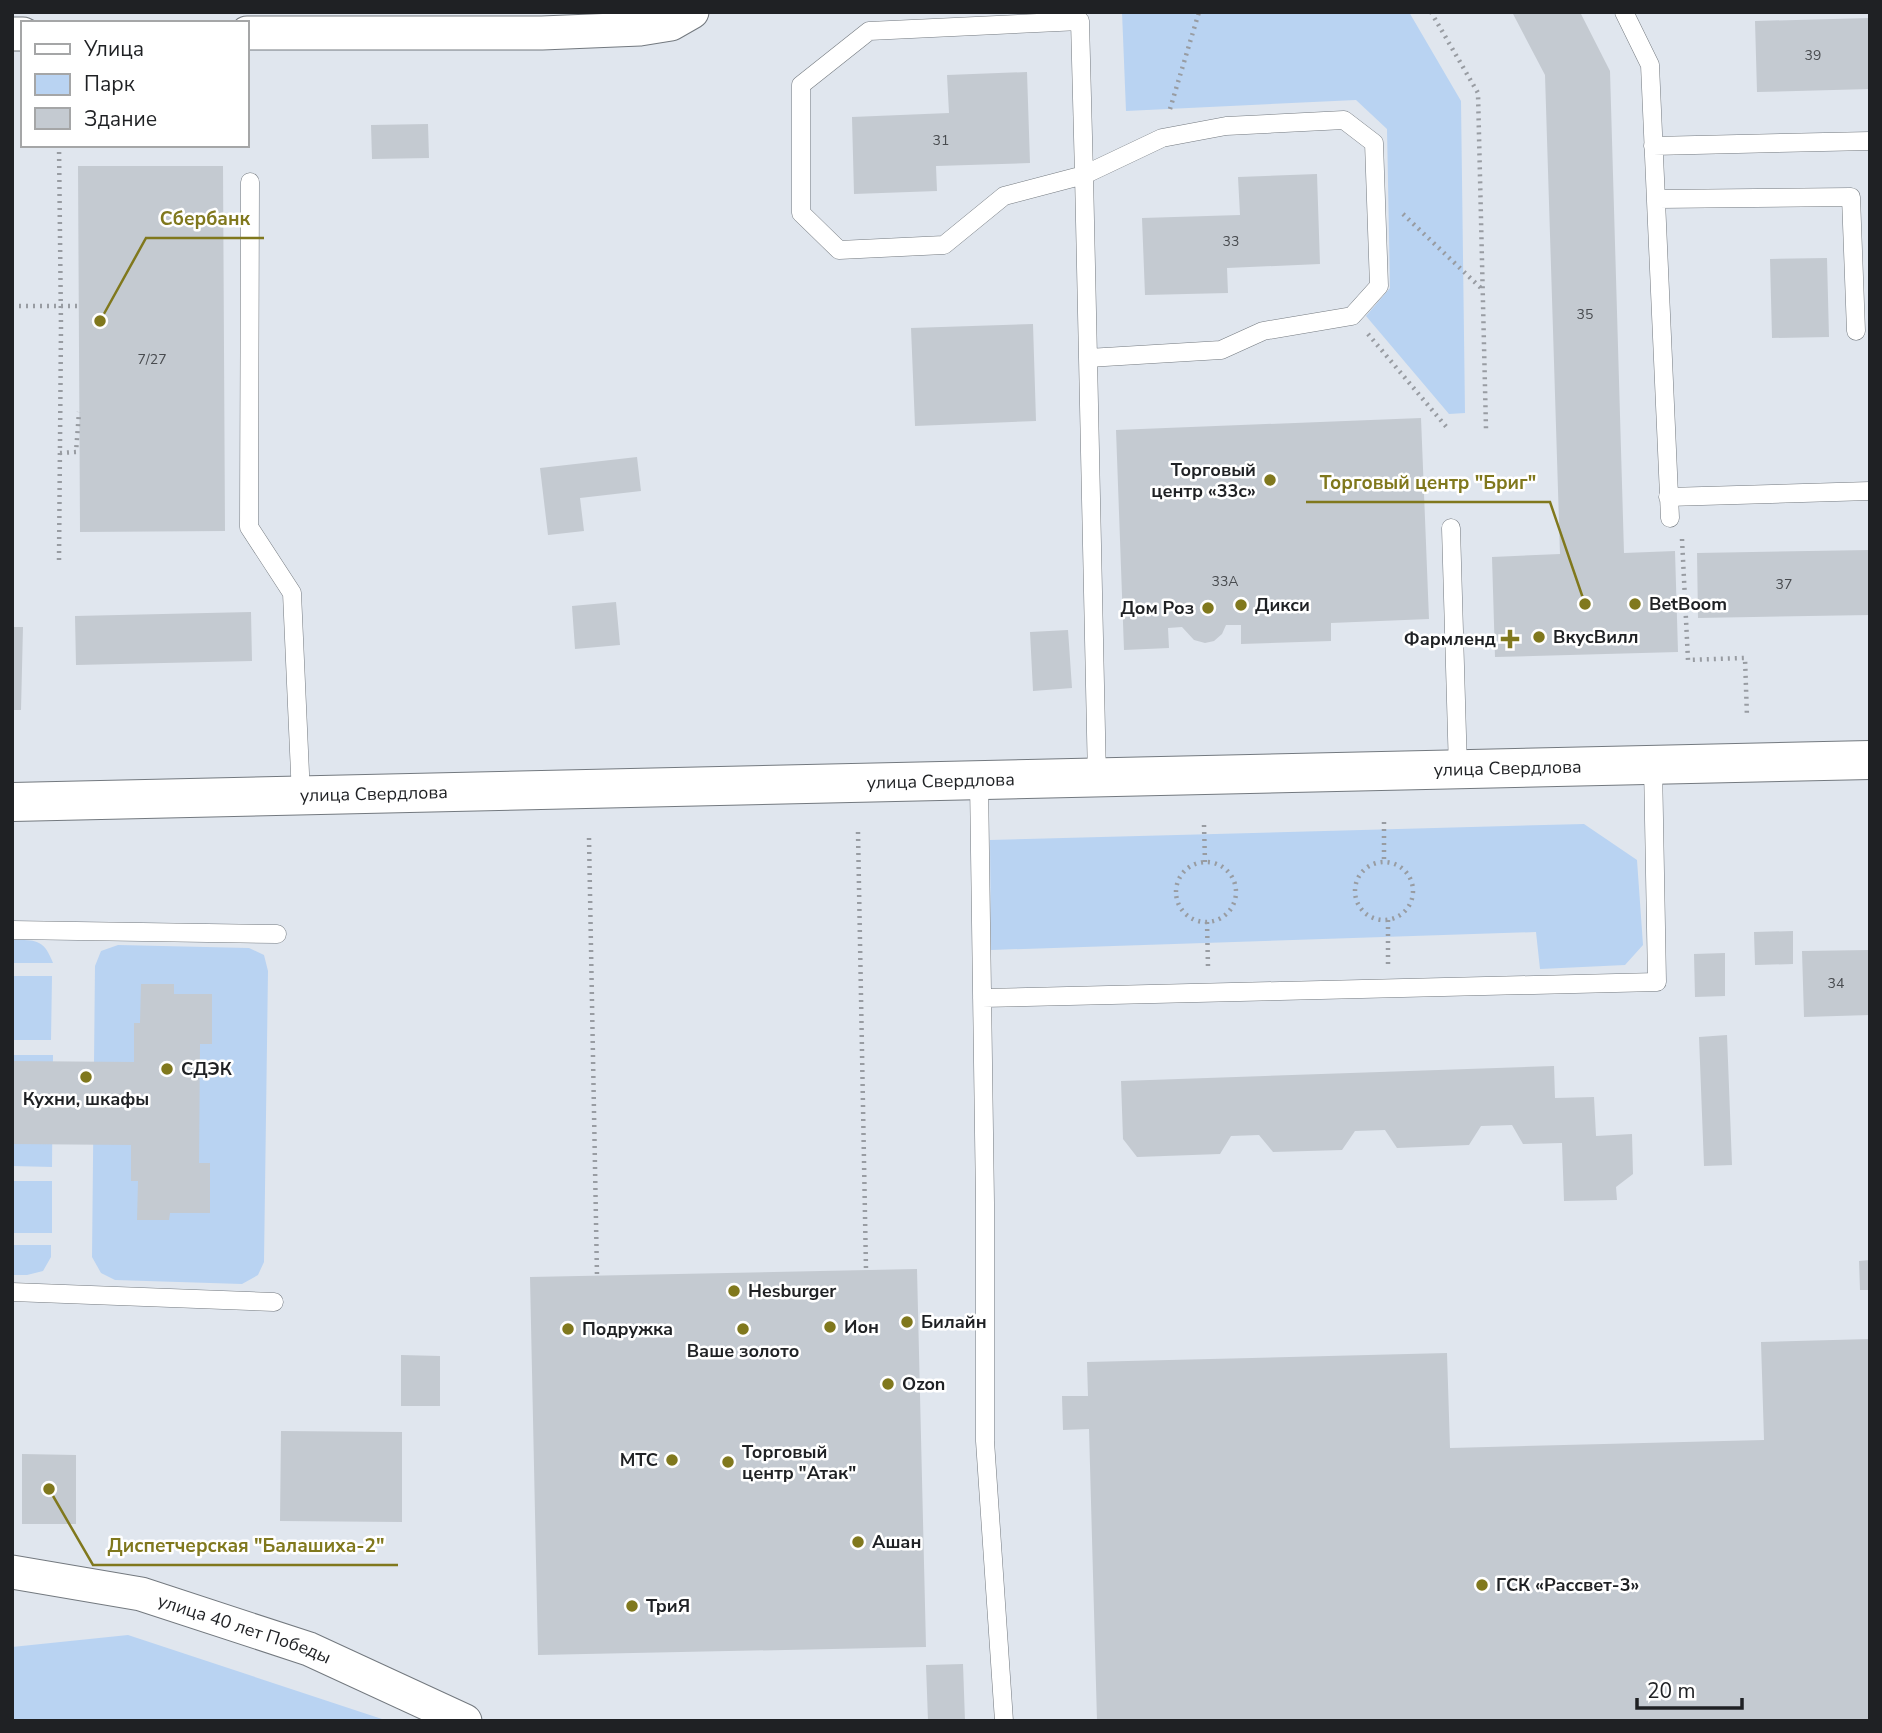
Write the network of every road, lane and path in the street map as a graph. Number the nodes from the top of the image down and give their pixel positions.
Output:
1 (692, 12) edge
2 (1199, 12) edge
3 (1431, 12) edge
4 (1624, 12) edge
5 (948, 19) edge
6 (541, 23) edge
7 (248, 33) edge
8 (1162, 138) junction
9 (1870, 141) edge
10 (1653, 146) junction
11 (58, 147) edge
12 (1084, 175) junction
13 (250, 182) dead end
14 (1375, 188) junction
15 (1658, 199) junction
16 (1484, 290) junction
17 (12, 306) edge
18 (60, 306) junction
19 (79, 306) dead end
20 (1352, 316) junction
21 (1856, 331) dead end
22 (1088, 358) junction
23 (79, 412) dead end
24 (1486, 429) dead end
25 (1448, 430) dead end
26 (60, 453) junction
27 (1870, 491) edge
28 (1668, 497) junction
29 (1671, 519) joint
30 (1451, 528) dead end
31 (59, 560) dead end
32 (1747, 717) dead end
33 (1870, 760) edge
34 (1653, 765) junction
35 (1458, 770) junction
36 (1097, 779) junction
37 (979, 781) junction
38 (301, 796) junction
39 (12, 803) edge
40 (1384, 822) dead end
41 (1204, 825) dead end
42 (858, 832) dead end
43 (589, 838) dead end
44 (1384, 862) junction
45 (1205, 863) junction
46 (1388, 920) junction
47 (1207, 922) junction
48 (12, 930) edge
49 (276, 934) dead end
50 (1389, 987) junction
51 (1209, 992) junction
52 (982, 998) junction
53 (866, 1270) dead end
54 (597, 1276) dead end
55 (12, 1292) edge
56 (274, 1303) dead end
57 (12, 1572) edge
58 (466, 1721) edge
59 (1004, 1721) edge

1 - 6 street
2 - 8 path
3 - 16 path
4 - 10 lane
5 - 12 lane
5 - 12 lane
6 - 7 street
8 - 12 lane
8 - 14 lane
9 - 10 lane
10 - 15 lane
11 - 18 path
12 - 22 lane
13 - 38 lane
14 - 16 path
14 - 20 lane
15 - 21 lane
15 - 28 lane
16 - 24 path
17 - 18 path
18 - 19 path
18 - 26 path
20 - 22 lane
20 - 25 path
22 - 36 lane
23 - 26 path
26 - 31 path
27 - 28 lane
28 - 29 lane
29 - 32 path
30 - 35 lane
33 - 34 main road, улица Свердлова
34 - 35 main road, улица Свердлова
34 - 50 lane
35 - 36 main road, улица Свердлова
36 - 37 main road, улица Свердлова
37 - 38 main road, улица Свердлова
37 - 52 lane
38 - 39 main road, улица Свердлова
40 - 44 path
41 - 45 path
42 - 53 path
43 - 54 path
44 - 46 path
44 - 46 path
45 - 47 path
45 - 47 path
46 - 50 path
47 - 51 path
48 - 49 lane
50 - 51 lane
51 - 52 lane
52 - 59 lane
55 - 56 lane
57 - 58 street, улица 40 лет Победы

